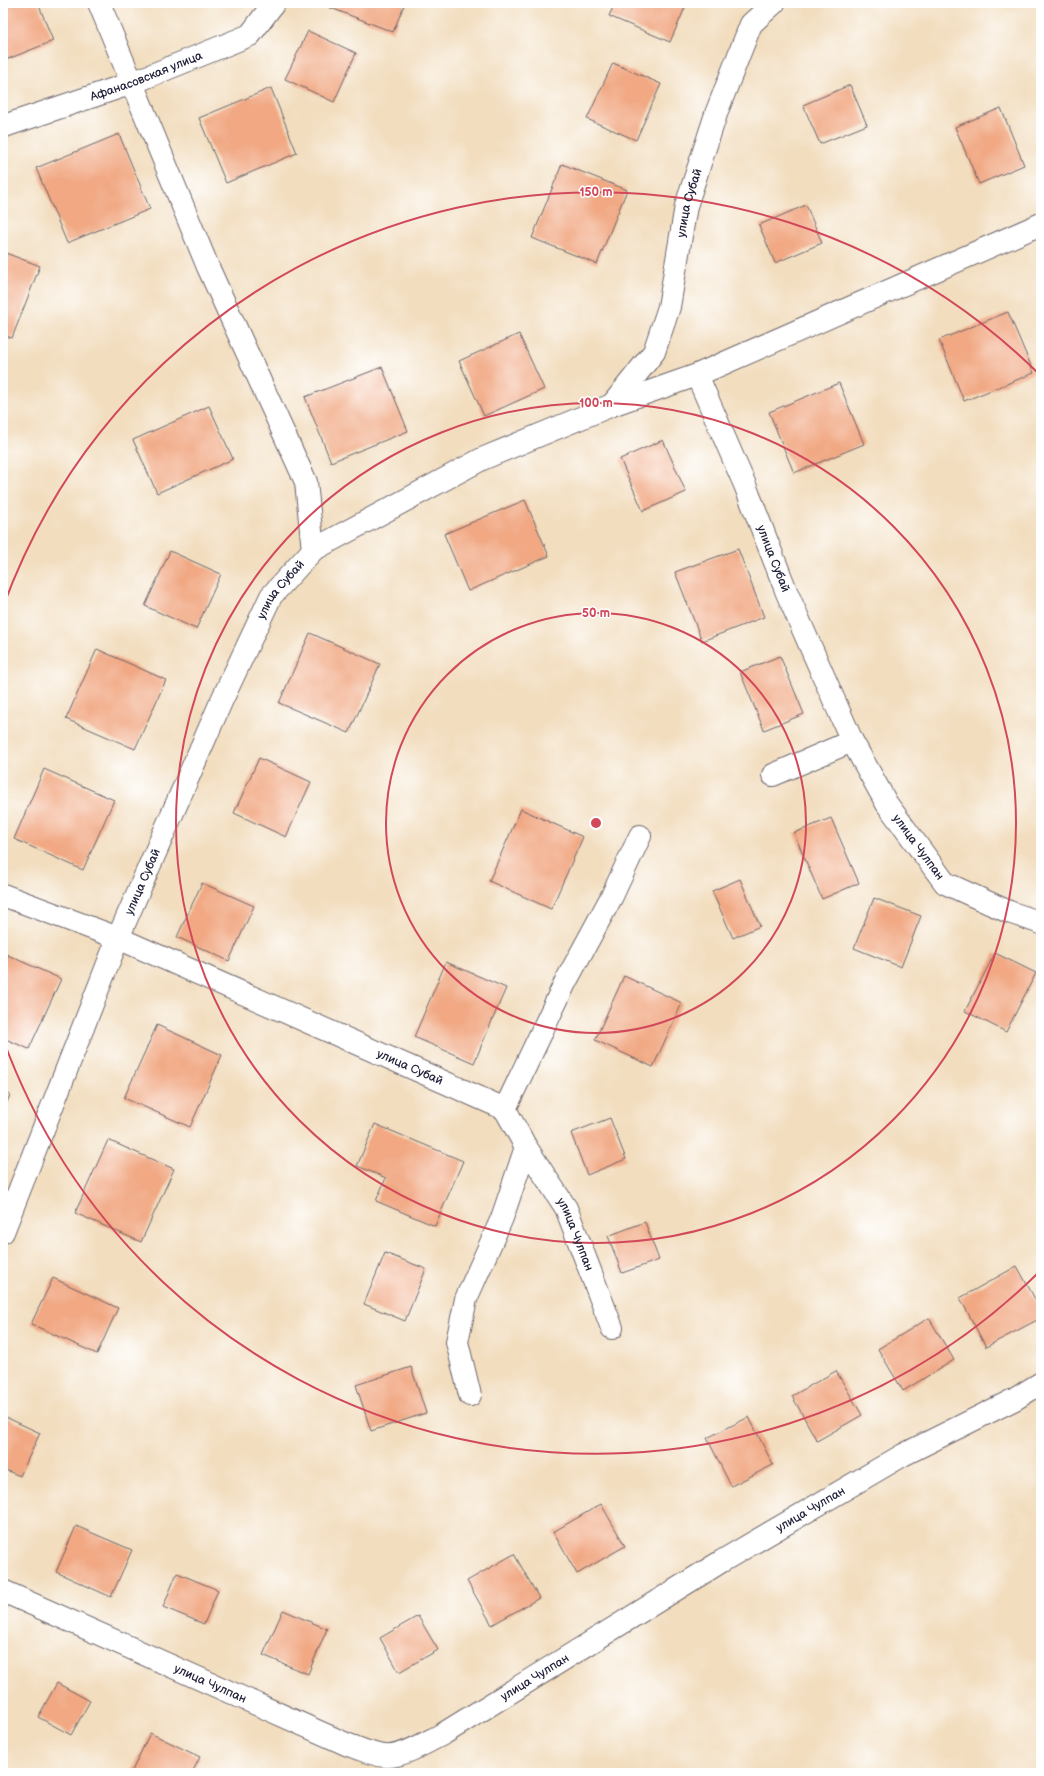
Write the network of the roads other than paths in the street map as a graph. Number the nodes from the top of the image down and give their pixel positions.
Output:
1 (99, 3) edge
2 (274, 3) edge
3 (774, 3) edge
4 (132, 83) junction
5 (3, 127) edge
6 (1041, 224) edge
7 (697, 375) junction
8 (612, 405) junction
9 (313, 550) junction
10 (852, 741) junction
11 (773, 775) dead end
12 (640, 836) dead end
13 (3, 895) edge
14 (1041, 923) edge
15 (118, 938) junction
16 (505, 1109) junction
17 (526, 1147) junction
18 (3, 1232) edge
19 (612, 1328) dead end
20 (1041, 1383) edge
21 (470, 1395) dead end
22 (3, 1591) edge

1 - 4 street
2 - 4 street, Афанасовская улица
3 - 8 street, улица Субай
4 - 5 street, Афанасовская улица
4 - 9 street
6 - 7 street, улица Субай
7 - 8 street, улица Субай
7 - 10 street, улица Субай
8 - 9 street, улица Субай
9 - 15 street, улица Субай
10 - 11 street
10 - 14 street, улица Чулпан
12 - 16 street
13 - 15 street
15 - 16 street, улица Субай
15 - 18 street, улица Субай
16 - 17 street
17 - 19 street, улица Чулпан
17 - 21 street
20 - 22 street, улица Чулпан

